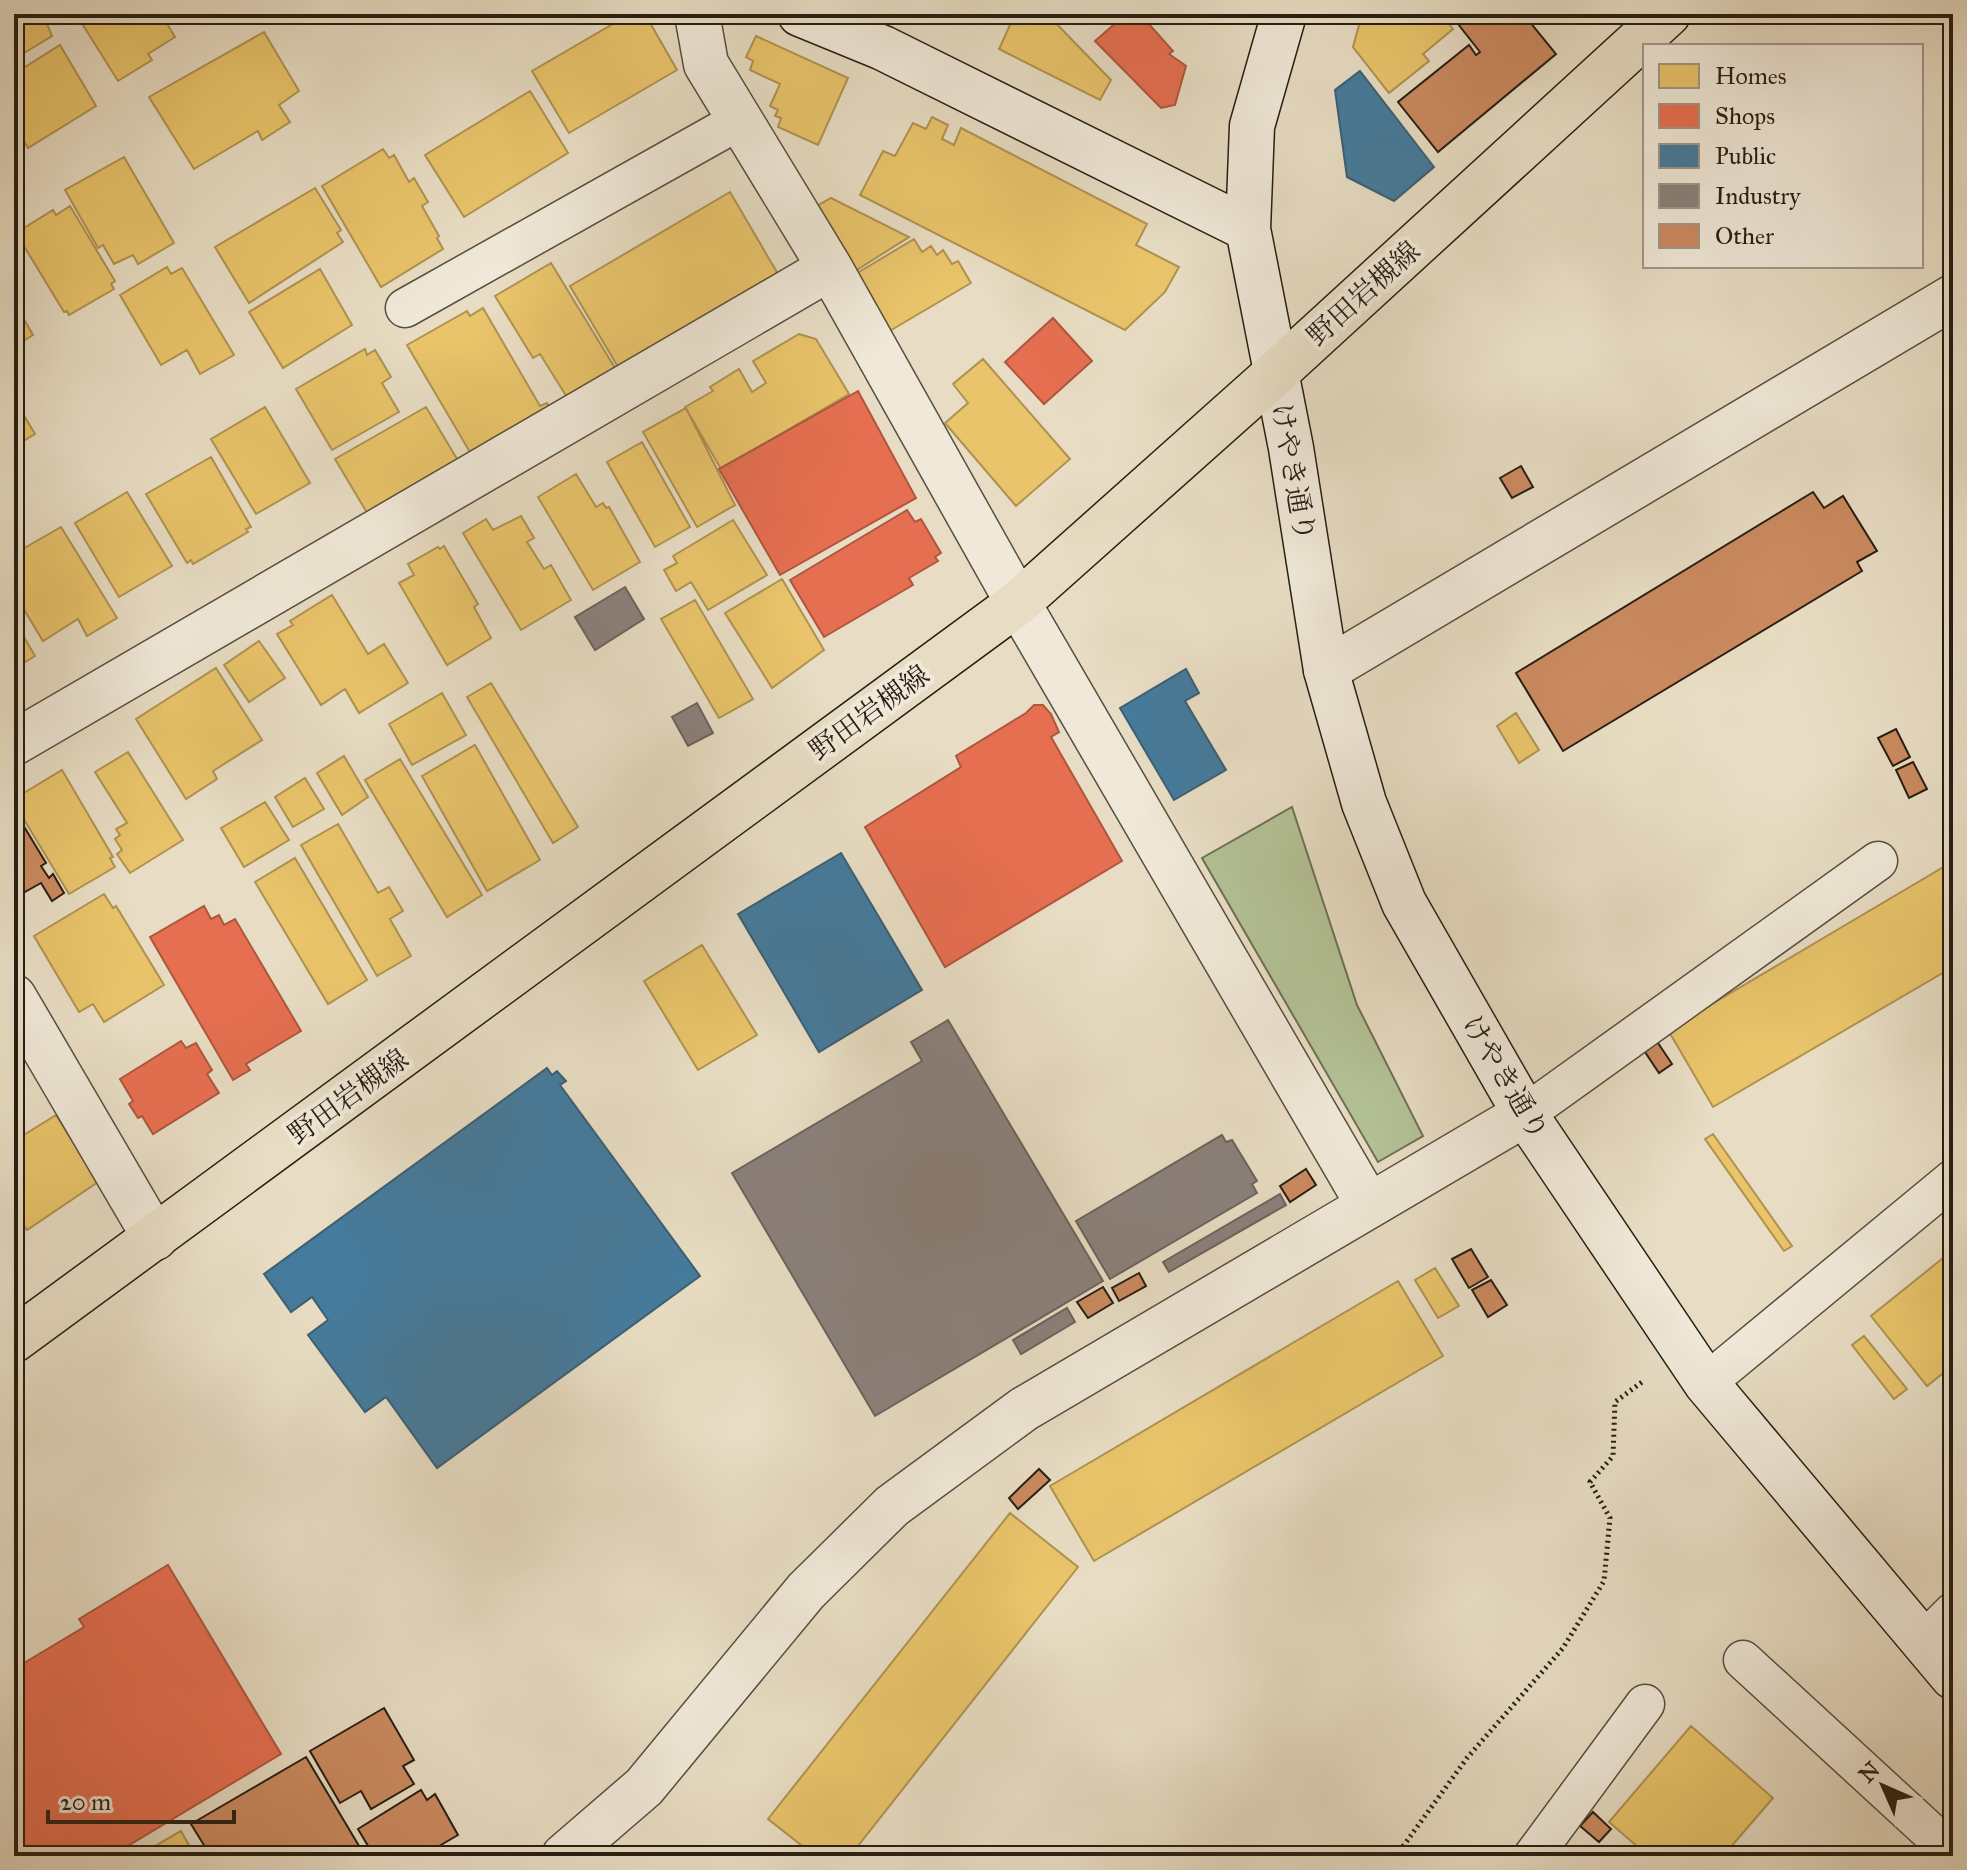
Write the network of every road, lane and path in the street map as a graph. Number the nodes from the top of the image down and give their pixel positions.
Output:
1 (697, 14) edge
2 (800, 14) edge
3 (1284, 14) edge
4 (1668, 14) edge
5 (740, 120) junction
6 (1248, 229) junction
7 (830, 268) junction
8 (1953, 297) edge
9 (405, 308) dead end
10 (1277, 372) junction
11 (1018, 603) junction
12 (1326, 670) junction
13 (14, 743) edge
14 (1878, 861) dead end
15 (14, 997) edge
16 (1525, 1114) junction
17 (1953, 1179) edge
18 (1369, 1206) junction
19 (155, 1238) junction
20 (14, 1340) edge
21 (1695, 1368) junction
22 (1953, 1612) edge
23 (1923, 1642) junction
24 (1743, 1660) dead end
25 (1953, 1677) edge
26 (1645, 1704) dead end
27 (1953, 1853) edge
28 (564, 1856) edge
29 (1396, 1856) edge
30 (1533, 1856) edge

1 - 5 street
2 - 6 street
3 - 6 street, けやき通り
4 - 10 main road, 野田岩槻線
5 - 7 street
5 - 9 lane
6 - 10 street, けやき通り
7 - 11 street
7 - 13 street
8 - 12 street
10 - 11 main road, 野田岩槻線
10 - 12 street, けやき通り
11 - 18 street
11 - 19 main road, 野田岩槻線
12 - 16 street, けやき通り
14 - 16 lane
15 - 19 street
16 - 18 street
16 - 21 street, けやき通り
17 - 21 lane
18 - 28 street
19 - 20 main road, 野田岩槻線
21 - 23 street, けやき通り
21 - 29 path
22 - 23 lane
23 - 25 street, けやき通り
24 - 27 lane
26 - 30 lane

